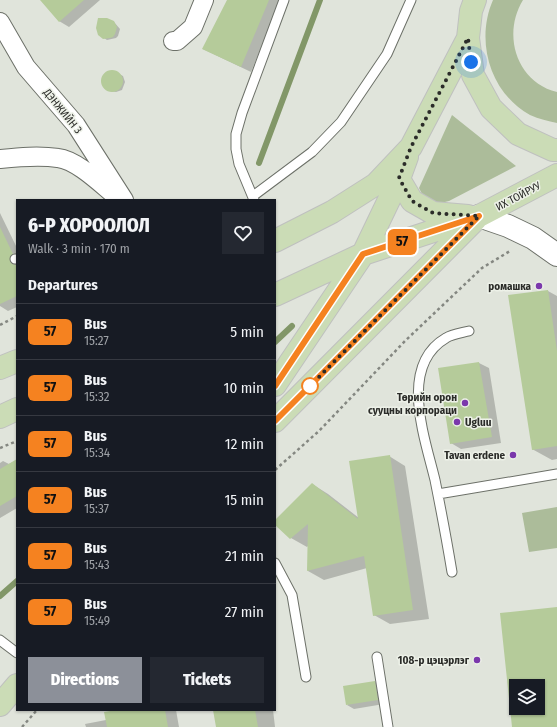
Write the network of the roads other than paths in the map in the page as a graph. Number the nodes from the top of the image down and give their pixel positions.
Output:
1 (204, 0) edge
2 (284, 0) edge
3 (410, 0) edge
4 (475, 0) edge
5 (0, 22) edge
6 (468, 38) junction
7 (173, 41) dead end
8 (411, 147) junction
9 (557, 150) edge
10 (0, 159) edge
11 (557, 175) edge
12 (399, 178) junction
13 (254, 198) edge
14 (120, 199) edge
15 (123, 199) edge
16 (479, 216) junction
17 (276, 240) edge
18 (363, 254) junction
19 (557, 255) edge
20 (276, 295) edge
21 (469, 331) dead end
22 (16, 361) edge
23 (0, 368) edge
24 (276, 384) edge
25 (16, 409) edge
26 (0, 417) edge
27 (276, 420) edge
28 (557, 474) edge
29 (438, 494) junction
30 (276, 565) edge
31 (452, 572) dead end
32 (1, 641) edge
33 (16, 652) edge
34 (377, 657) dead end
35 (306, 677) dead end
36 (16, 686) edge
37 (0, 705) edge
38 (388, 727) edge

1 - 7 street
2 - 13 lane
3 - 13 lane
4 - 6 main road
5 - 15 street, ДЭНЖИЙН 3
6 - 8 main road
6 - 9 main road
8 - 12 main road
8 - 17 main road
10 - 14 street
11 - 16 main road, ИХ ТОЙРУУ
12 - 16 main road
12 - 18 main road
16 - 18 main road, ИХ ТОЙРУУ
16 - 19 main road
16 - 27 main road, ИХ ТОЙРУУ
18 - 20 main road, ИХ ТОЙРУУ
18 - 24 main road
21 - 29 lane
22 - 23 main road
25 - 26 main road
28 - 29 lane
29 - 31 lane
30 - 35 lane
32 - 33 lane
34 - 38 lane
36 - 37 main road

